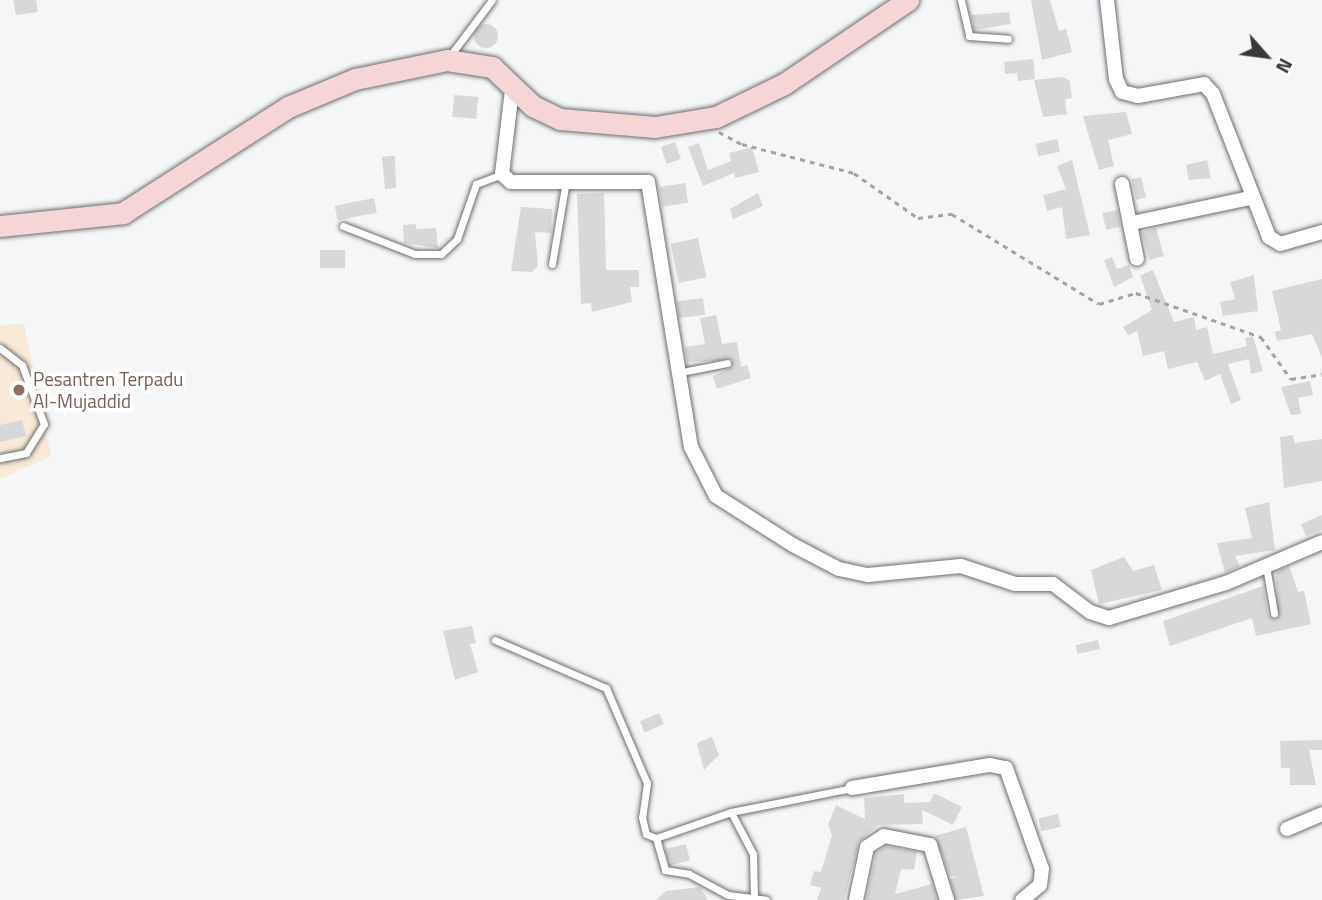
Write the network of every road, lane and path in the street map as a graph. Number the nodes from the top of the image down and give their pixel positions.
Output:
1 (492, 0) edge
2 (908, 0) edge
3 (961, 0) edge
4 (1107, 0) edge
5 (1008, 39) dead end
6 (447, 60) junction
7 (512, 90) junction
8 (705, 120) junction
9 (502, 174) junction
10 (1122, 184) dead end
11 (565, 186) junction
12 (1250, 198) junction
13 (1132, 223) junction
14 (0, 226) edge
15 (343, 226) dead end
16 (1322, 232) edge
17 (1137, 259) dead end
18 (552, 264) dead end
19 (0, 348) edge
20 (727, 363) dead end
21 (676, 373) junction
22 (1322, 373) edge
23 (0, 458) edge
24 (1322, 542) edge
25 (1266, 565) junction
26 (1274, 613) dead end
27 (495, 640) dead end
28 (852, 788) joint
29 (731, 812) junction
30 (1322, 814) edge
31 (1287, 829) dead end
32 (656, 838) junction
33 (754, 899) edge
34 (766, 900) edge
35 (856, 900) edge
36 (947, 900) edge
37 (1022, 900) edge

1 - 6 lane
2 - 8 street
3 - 5 lane
4 - 12 street
6 - 7 street
6 - 14 street
7 - 8 street
7 - 9 street
8 - 22 path
9 - 11 street
9 - 15 lane
10 - 13 street
11 - 18 lane
11 - 21 street
12 - 13 street
12 - 16 street
13 - 17 street
19 - 23 lane
20 - 21 lane
21 - 25 street
24 - 25 street
25 - 26 lane
27 - 32 lane
28 - 29 lane
28 - 37 street
29 - 32 lane
29 - 33 lane
30 - 31 street
32 - 33 lane
33 - 34 lane
35 - 36 street

